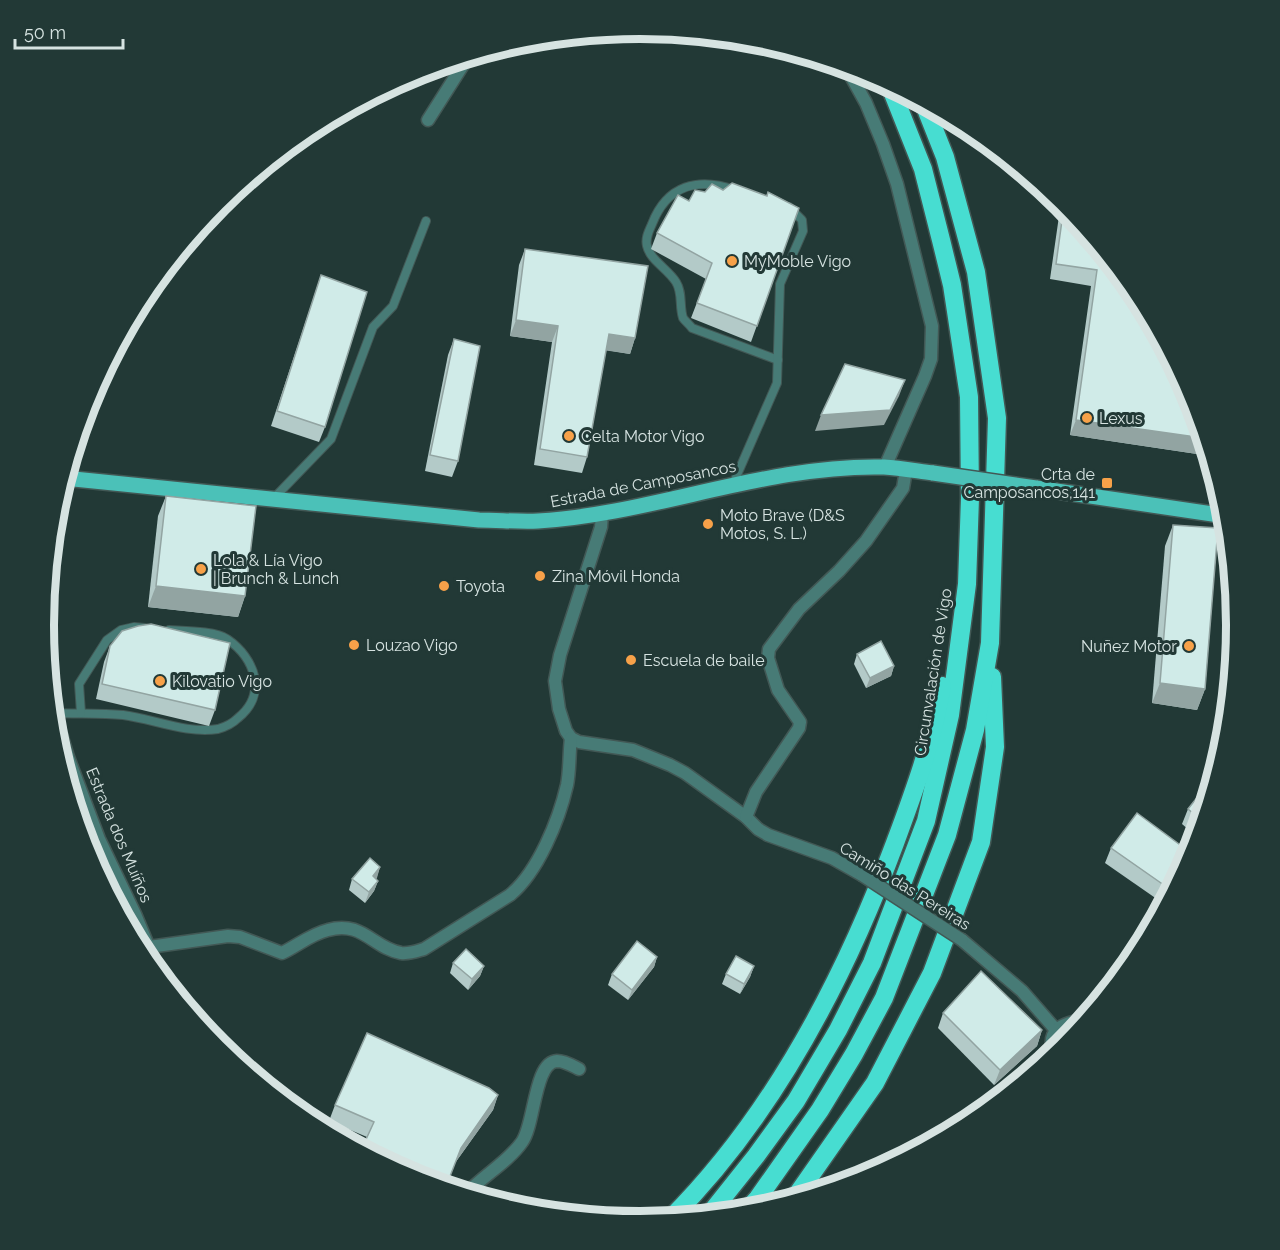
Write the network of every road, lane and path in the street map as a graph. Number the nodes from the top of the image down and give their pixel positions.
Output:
1 (462, 67) edge
2 (853, 80) edge
3 (894, 97) edge
4 (929, 116) edge
5 (428, 120) dead end
6 (747, 194) edge
7 (777, 203) edge
8 (426, 221) dead end
9 (778, 360) junction
10 (885, 467) junction
11 (906, 470) junction
12 (73, 479) edge
13 (732, 486) junction
14 (274, 498) junction
15 (602, 513) junction
16 (1216, 514) edge
17 (967, 584) junction
18 (990, 643) junction
19 (60, 708) edge
20 (81, 712) junction
21 (571, 738) junction
22 (71, 766) edge
23 (746, 817) junction
24 (144, 936) edge
25 (150, 947) edge
26 (1069, 1023) edge
27 (1056, 1030) junction
28 (1052, 1041) edge
29 (579, 1069) dead end
30 (473, 1186) edge
31 (801, 1188) edge
32 (756, 1200) edge
33 (716, 1206) edge
34 (679, 1210) edge

1 - 5 street
2 - 10 street
3 - 17 highway, Circunvalación de Vigo
4 - 18 highway
6 - 9 lane
7 - 9 lane
8 - 14 lane
9 - 13 lane
10 - 11 main road, Estrada de Camposancos
10 - 13 main road, Estrada de Camposancos
11 - 16 main road, Estrada de Camposancos, bridge
11 - 23 street
12 - 14 main road, Estrada de Camposancos
13 - 15 main road, Estrada de Camposancos
14 - 15 main road, Estrada de Camposancos
15 - 21 street
17 - 33 highway, Circunvalación de Vigo
17 - 34 highway
18 - 31 highway
18 - 32 highway
19 - 20 lane
20 - 20 lane
21 - 23 street, Camiño das Pereiras
21 - 25 street
22 - 24 street, Estrada dos Muíños
23 - 27 street, Camiño das Pereiras, bridge
26 - 27 street
27 - 28 street
29 - 30 street

